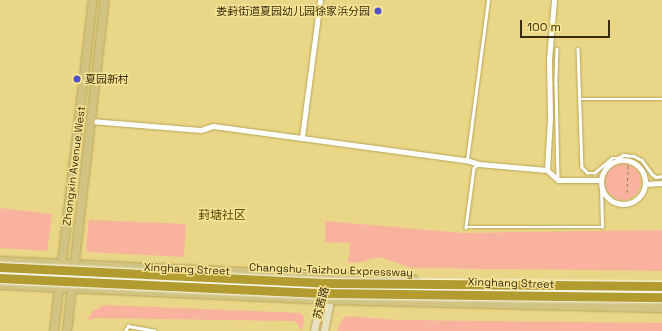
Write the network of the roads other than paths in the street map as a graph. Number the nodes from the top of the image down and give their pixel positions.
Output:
1 (93, 0) edge
2 (105, 0) edge
3 (320, 0) edge
4 (488, 0) edge
5 (554, 0) edge
6 (557, 49) dead end
7 (578, 49) dead end
8 (579, 99) junction
9 (662, 99) edge
10 (91, 121) junction
11 (302, 137) junction
12 (618, 159) junction
13 (466, 160) junction
14 (479, 164) junction
15 (548, 170) junction
16 (594, 173) junction
17 (662, 176) edge
18 (558, 180) junction
19 (594, 180) junction
20 (601, 180) junction
21 (662, 183) edge
22 (645, 184) junction
23 (602, 187) junction
24 (0, 261) edge
25 (62, 264) junction
26 (74, 264) junction
27 (0, 267) edge
28 (186, 269) junction
29 (0, 272) edge
30 (61, 275) junction
31 (73, 276) junction
32 (329, 276) junction
33 (0, 278) edge
34 (0, 285) edge
35 (662, 286) edge
36 (59, 288) junction
37 (72, 289) junction
38 (662, 297) edge
39 (320, 299) junction
40 (330, 300) junction
41 (662, 308) edge
42 (54, 331) edge
43 (67, 331) edge
44 (125, 331) edge
45 (155, 331) edge
46 (314, 331) edge
47 (324, 331) edge

1 - 25 main road, Zhongxin Avenue West
2 - 10 main road, Zhongxin Avenue West
3 - 11 street
4 - 13 lane
5 - 15 street
6 - 18 lane
7 - 8 lane
8 - 9 lane
8 - 16 lane
10 - 11 street
10 - 26 main road, Zhongxin Avenue West
11 - 13 street
12 - 16 lane
12 - 17 lane
12 - 20 street
12 - 22 street
13 - 14 street
14 - 15 street
14 - 23 lane
15 - 18 street
16 - 19 lane
18 - 19 street
19 - 20 street
20 - 23 street
21 - 22 street
22 - 23 street
24 - 25 main road, Xinghang Street
25 - 26 main road, Xinghang Street
25 - 30 main road, Zhongxin Avenue West
26 - 28 main road, Xinghang Street
26 - 30 main road
26 - 31 main road, Zhongxin Avenue West
27 - 35 highway, Changshu-Taizhou Expressway, bridge
28 - 31 main road
28 - 32 main road, Xinghang Street
29 - 30 main road
30 - 36 main road, Zhongxin Avenue West
31 - 36 main road
31 - 37 main road, Zhongxin Avenue West
32 - 35 main road, Xinghang Street
32 - 39 main road, 苏茜路
32 - 40 main road
33 - 38 highway, Changshu-Taizhou Expressway, bridge
34 - 36 main road, Xinghang Street
36 - 37 main road, Xinghang Street
36 - 42 main road, Zhongxin Avenue West
37 - 39 main road, Xinghang Street
37 - 43 main road, Zhongxin Avenue West
39 - 40 main road, Xinghang Street
39 - 46 main road, 苏茜路
40 - 41 main road, Xinghang Street
40 - 47 main road
44 - 45 lane

